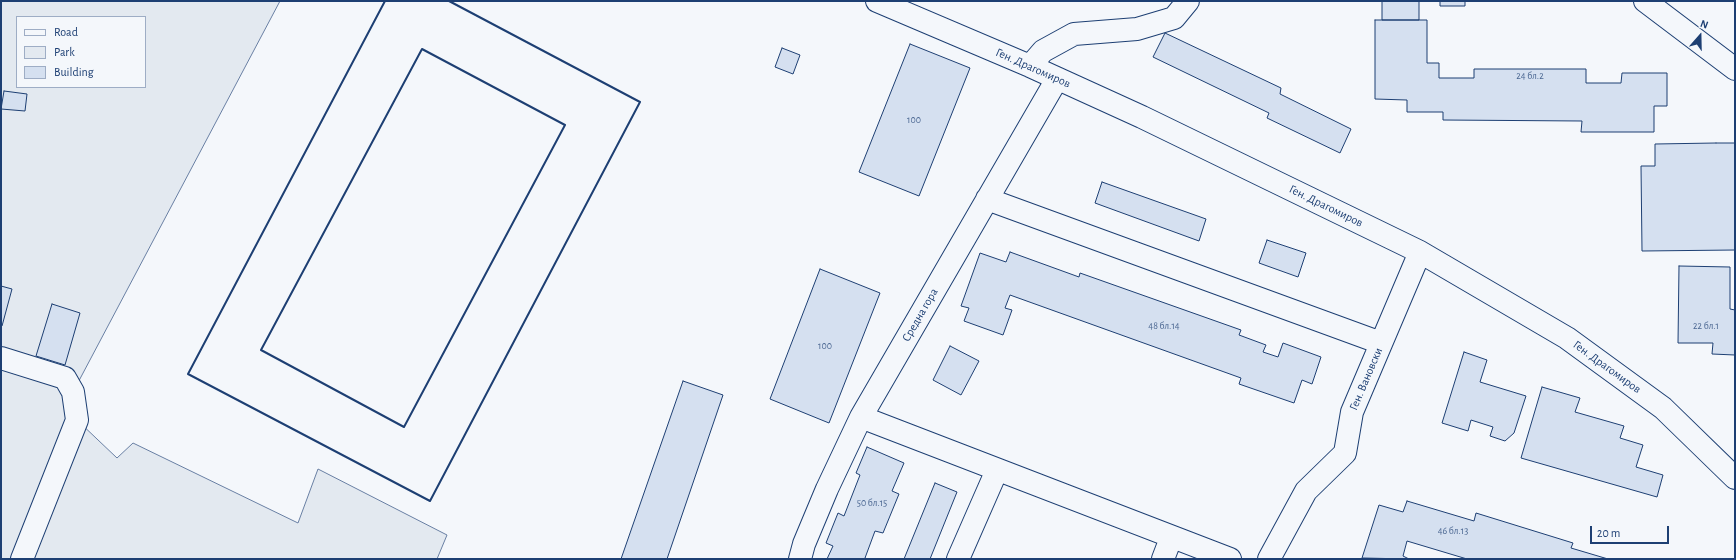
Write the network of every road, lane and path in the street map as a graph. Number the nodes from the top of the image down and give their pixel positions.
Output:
1 (877, 1) edge
2 (1188, 1) edge
3 (1645, 1) edge
4 (1030, 66) junction
5 (1735, 69) edge
6 (1057, 78) junction
7 (987, 199) junction
8 (1420, 252) junction
9 (1381, 343) junction
10 (1, 358) edge
11 (861, 417) junction
12 (997, 470) junction
13 (1735, 478) edge
14 (1171, 538) junction
15 (22, 559) edge
16 (800, 559) edge
17 (958, 559) edge
18 (1163, 559) edge
19 (1230, 559) edge
20 (1269, 559) edge

1 - 4 street, Ген. Драгомиров
2 - 4 street
3 - 5 street
4 - 6 street, Ген. Драгомиров
6 - 7 street, Средна гора
6 - 8 street, Ген. Драгомиров
7 - 9 street
7 - 11 street, Средна гора
8 - 9 street, Ген. Вановски
8 - 13 street, Ген. Драгомиров
9 - 20 street, Ген. Вановски
10 - 15 street
11 - 12 street
11 - 16 street, Средна гора
12 - 14 street
12 - 17 street
14 - 18 street
14 - 19 street

